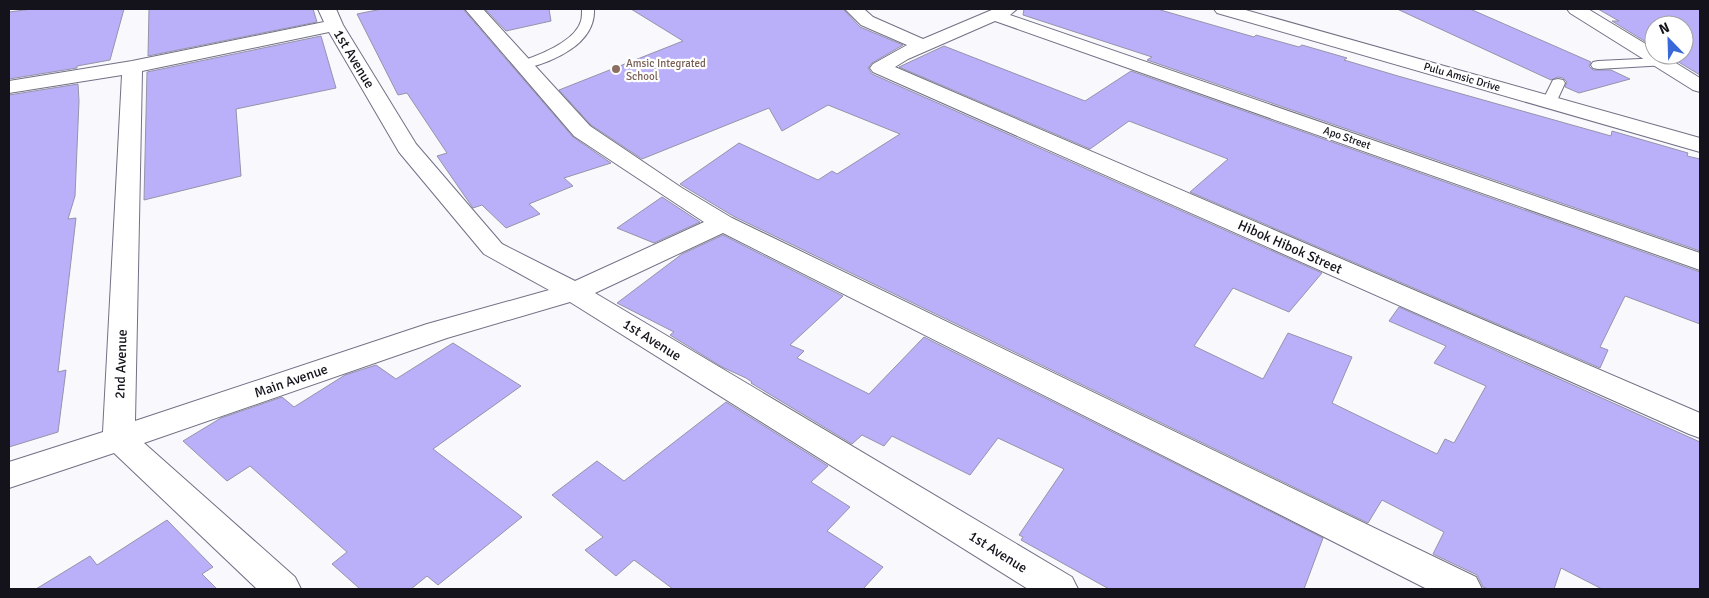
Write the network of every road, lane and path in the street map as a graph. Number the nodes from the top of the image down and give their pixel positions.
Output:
1 (474, 9) edge
2 (588, 9) edge
3 (854, 9) edge
4 (1223, 9) edge
5 (1576, 9) edge
6 (1001, 12) edge
7 (331, 17) edge
8 (924, 46) junction
9 (1644, 51) edge
10 (1644, 63) edge
11 (524, 65) junction
12 (1598, 65) dead end
13 (1666, 65) edge
14 (132, 67) junction
15 (1558, 83) dead end
16 (1700, 86) edge
17 (9, 87) edge
18 (1550, 102) junction
19 (1700, 145) edge
20 (723, 223) junction
21 (1700, 262) edge
22 (574, 292) junction
23 (1700, 426) edge
24 (119, 439) junction
25 (9, 475) edge
26 (282, 589) edge
27 (1059, 589) edge
28 (1463, 589) edge

1 - 11 street
2 - 11 lane
3 - 8 street
4 - 18 street, Pulu Amsic Drive
5 - 9 street
6 - 8 street
6 - 21 street, Apo Street
7 - 14 street
7 - 22 street, 1st Avenue
8 - 23 street, Hibok Hibok Street
10 - 12 lane
11 - 20 street
13 - 16 street
14 - 17 street
14 - 24 street, 2nd Avenue
15 - 18 lane
18 - 19 street, Pulu Amsic Drive
20 - 22 street, Main Avenue
20 - 28 street
22 - 24 street, Main Avenue
22 - 27 street, 1st Avenue
24 - 25 street, Main Avenue
24 - 26 street

